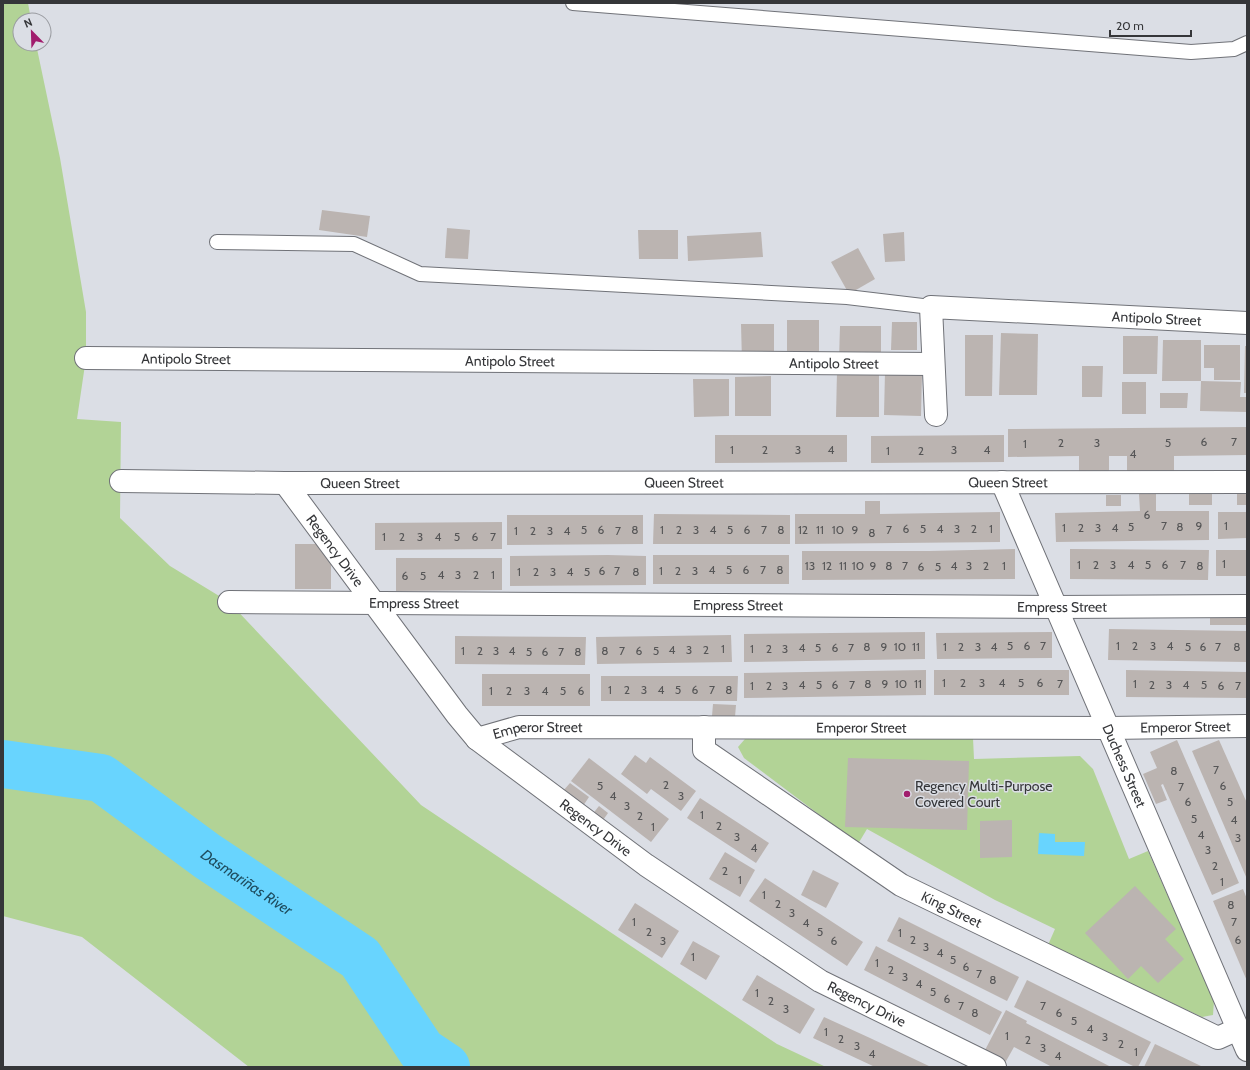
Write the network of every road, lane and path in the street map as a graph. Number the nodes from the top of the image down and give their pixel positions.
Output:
1 (573, 3) edge
2 (1247, 43) edge
3 (217, 242) dead end
4 (931, 307) junction
5 (1247, 323) edge
6 (86, 358) dead end
7 (933, 364) junction
8 (936, 415) dead end
9 (120, 481) dead end
10 (1002, 482) junction
11 (1247, 482) edge
12 (285, 483) junction
13 (229, 602) dead end
14 (376, 604) junction
15 (1247, 606) edge
16 (1056, 607) junction
17 (704, 727) junction
18 (1109, 728) junction
19 (1246, 728) edge
20 (477, 739) junction
21 (1238, 1029) junction
22 (1247, 1050) edge
23 (996, 1067) edge

1 - 2 lane
3 - 4 lane
4 - 5 street, Antipolo Street
4 - 7 street
6 - 7 street, Antipolo Street
7 - 8 street
9 - 12 street, Queen Street
10 - 11 street, Queen Street
10 - 12 street, Queen Street
10 - 16 street, Duchess Street
12 - 14 street, Regency Drive
13 - 14 street, Empress Street
14 - 16 street, Empress Street
14 - 20 street, Regency Drive
15 - 16 street, Empress Street
16 - 18 street, Duchess Street
17 - 18 street, Emperor Street
17 - 20 street, Emperor Street
17 - 21 street, King Street
18 - 19 street, Emperor Street
18 - 21 street, Duchess Street
20 - 23 street, Regency Drive
21 - 22 street, Duchess Street

